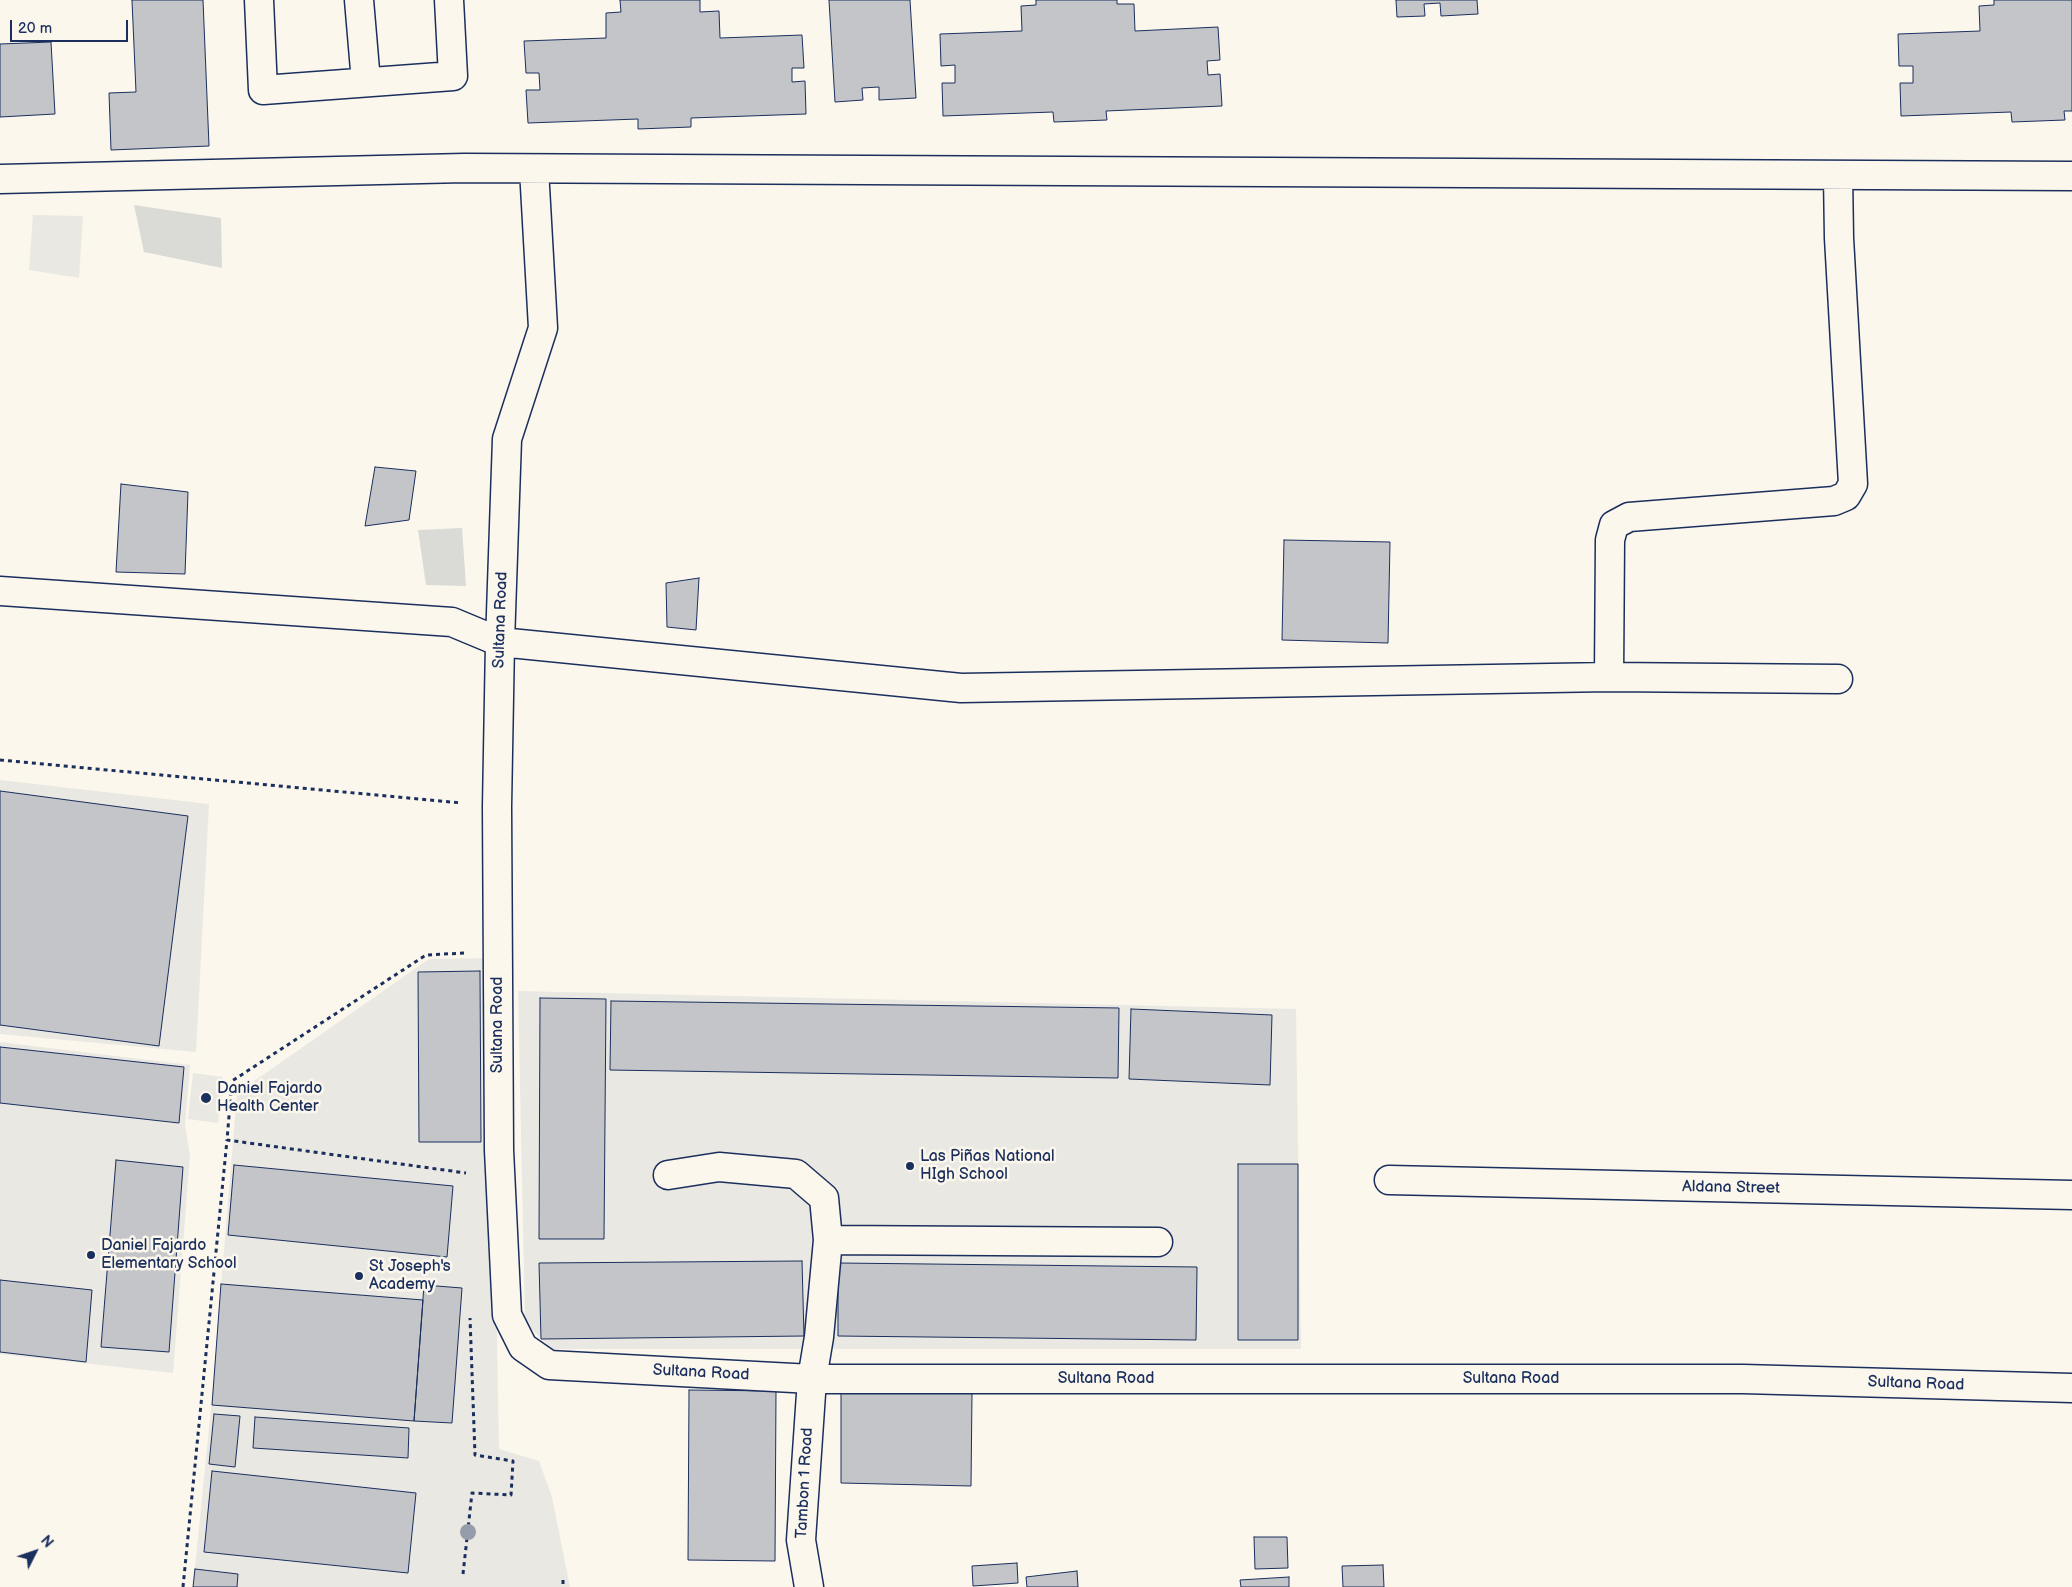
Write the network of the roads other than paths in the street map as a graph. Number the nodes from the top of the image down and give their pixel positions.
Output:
1 (259, 0) edge
2 (359, 0) edge
3 (449, 0) edge
4 (366, 82) junction
5 (534, 169) junction
6 (1838, 174) junction
7 (2072, 176) edge
8 (0, 178) edge
9 (0, 591) edge
10 (500, 642) junction
11 (1610, 677) junction
12 (1838, 679) dead end
13 (668, 1175) dead end
14 (1389, 1180) dead end
15 (2072, 1195) edge
16 (828, 1240) junction
17 (1158, 1242) dead end
18 (812, 1379) junction
19 (2072, 1388) edge
20 (809, 1587) edge

1 - 4 street
2 - 4 street
3 - 4 street
5 - 6 street
5 - 8 street
5 - 10 street, Sultana Road
6 - 7 street
6 - 11 street
9 - 10 street
10 - 11 street
10 - 18 street, Sultana Road
11 - 12 street
13 - 16 street, Tambon 1 Road
14 - 15 street, Aldana Street
16 - 17 street
16 - 18 street, Tambon 1 Road
18 - 19 street, Sultana Road
18 - 20 street, Tambon 1 Road

